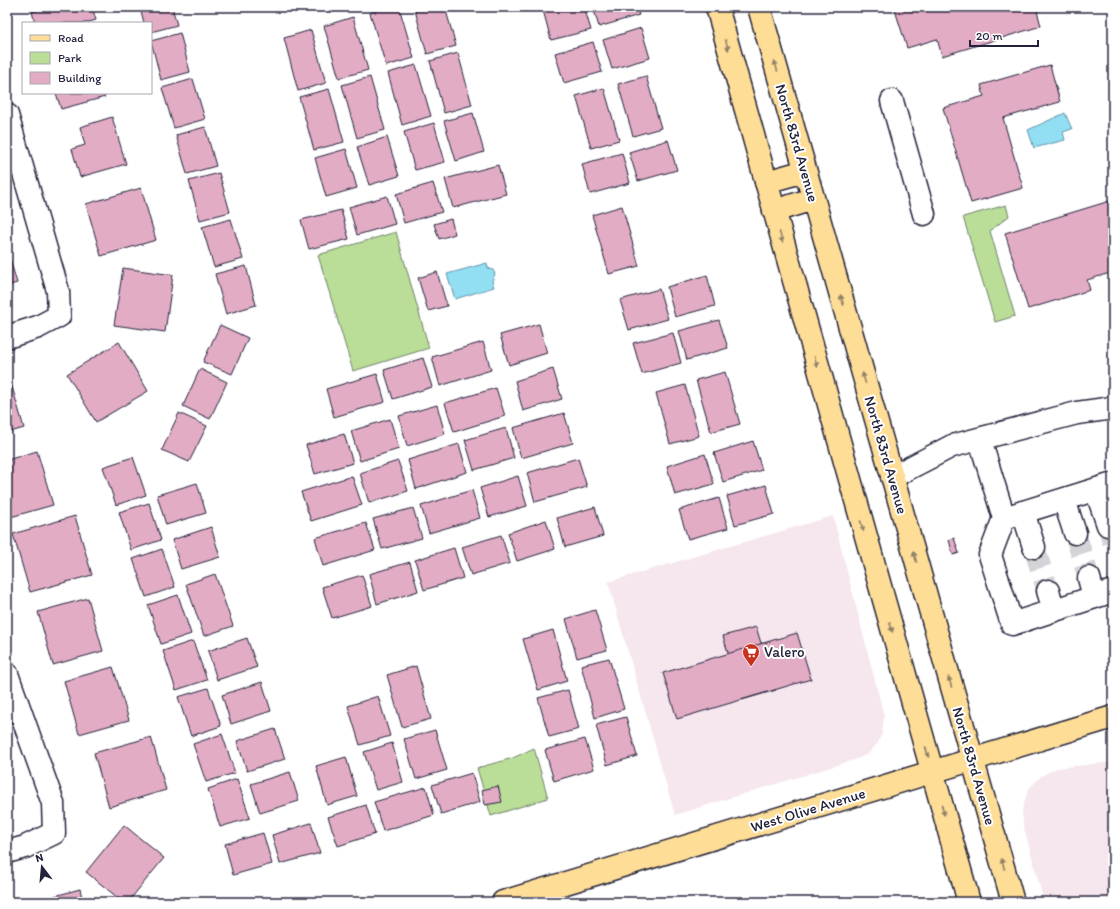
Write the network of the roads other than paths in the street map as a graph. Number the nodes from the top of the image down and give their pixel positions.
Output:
1 (717, 7) edge
2 (759, 7) edge
3 (892, 100) dead end
4 (7, 115) edge
5 (805, 171) junction
6 (766, 182) junction
7 (813, 199) junction
8 (774, 211) junction
9 (924, 214) dead end
10 (7, 336) edge
11 (1113, 408) edge
12 (980, 440) junction
13 (892, 477) junction
14 (1105, 487) edge
15 (1064, 500) junction
16 (1013, 515) junction
17 (1108, 525) tunnel mouth
18 (1075, 534) tunnel mouth
19 (1034, 547) tunnel mouth
20 (1099, 589) edge
21 (7, 674) edge
22 (1113, 717) edge
23 (973, 760) junction
24 (933, 772) junction
25 (7, 852) edge
26 (503, 902) edge
27 (969, 902) edge
28 (1013, 902) edge

1 -> 6 main road
5 -> 2 main road, North 83rd Avenue
3 - 9 street
4 - 10 street
5 - 6 main road
5 - 7 main road, North 83rd Avenue
6 - 8 main road
7 - 8 main road
13 -> 7 main road, North 83rd Avenue
8 -> 24 main road
11 - 12 street
12 - 13 street
12 - 16 street
23 -> 13 main road, North 83rd Avenue
14 - 15 street
14 - 17 street
15 - 16 street
15 - 18 street
16 - 19 street
16 - 20 street
21 - 25 street
22 - 23 main road, West Olive Avenue
23 - 24 main road, West Olive Avenue
28 -> 23 main road, North 83rd Avenue
24 - 26 main road, West Olive Avenue
24 -> 27 main road

